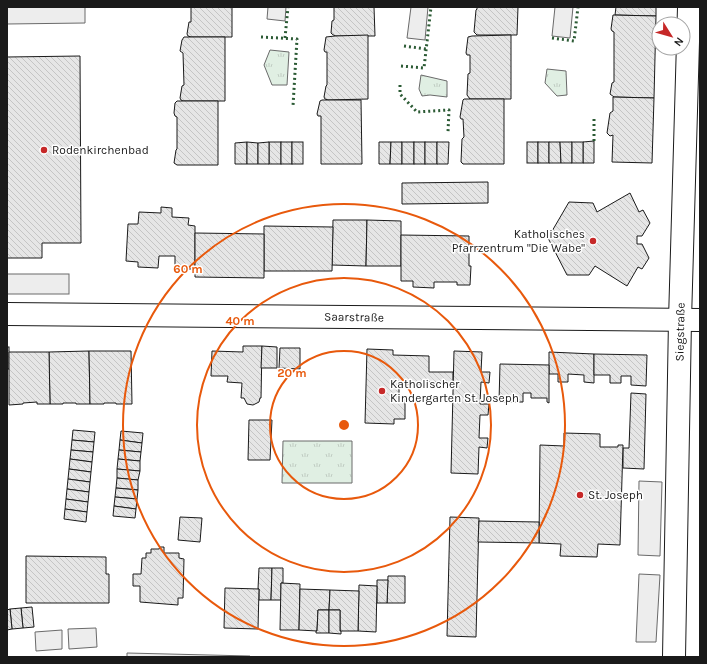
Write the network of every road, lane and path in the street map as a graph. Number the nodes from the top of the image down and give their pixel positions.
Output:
1 (689, 7) edge
2 (7, 314) edge
3 (690, 320) edge
4 (674, 657) edge

1 - 3 street, Siegstraße
2 - 3 street, Saarstraße
3 - 4 street, Siegstraße

